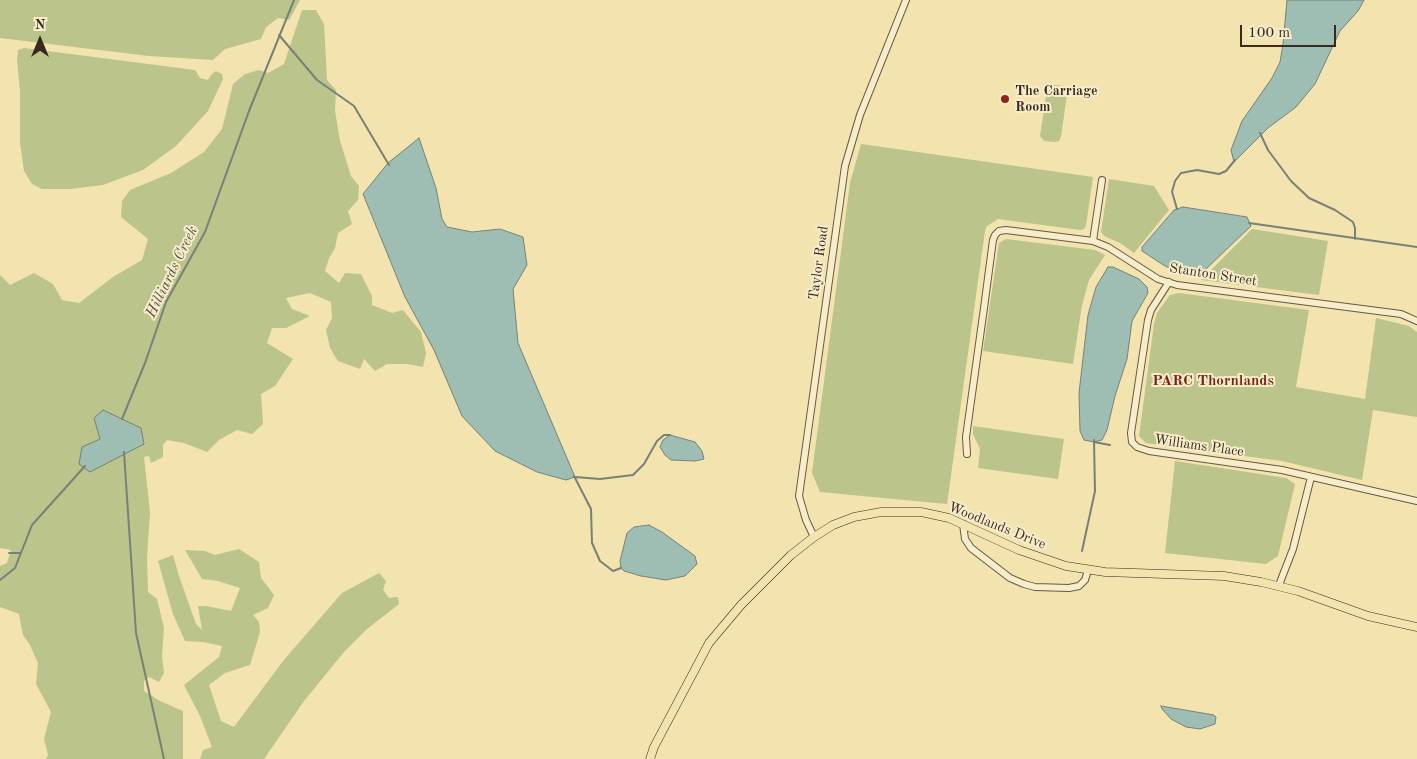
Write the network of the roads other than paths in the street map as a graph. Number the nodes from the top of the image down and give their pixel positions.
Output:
1 (906, 0) edge
2 (1102, 180) dead end
3 (1093, 241) junction
4 (1169, 282) junction
5 (1417, 321) edge
6 (967, 454) dead end
7 (1310, 477) junction
8 (1417, 501) edge
9 (963, 524) junction
10 (814, 537) junction
11 (1088, 570) junction
12 (1279, 585) junction
13 (1417, 626) edge
14 (650, 759) edge

1 - 10 street, Taylor Road
2 - 3 street
3 - 4 street, Stanton Street
3 - 6 street, Stanton Street
4 - 5 street, Stanton Street
4 - 7 street, Williams Place
7 - 8 street, Williams Place
7 - 12 street
9 - 10 main road, Woodlands Drive
9 - 11 main road, Woodlands Drive
9 - 11 street
10 - 14 main road, Woodlands Drive
11 - 12 main road, Woodlands Drive
12 - 13 main road, Woodlands Drive

